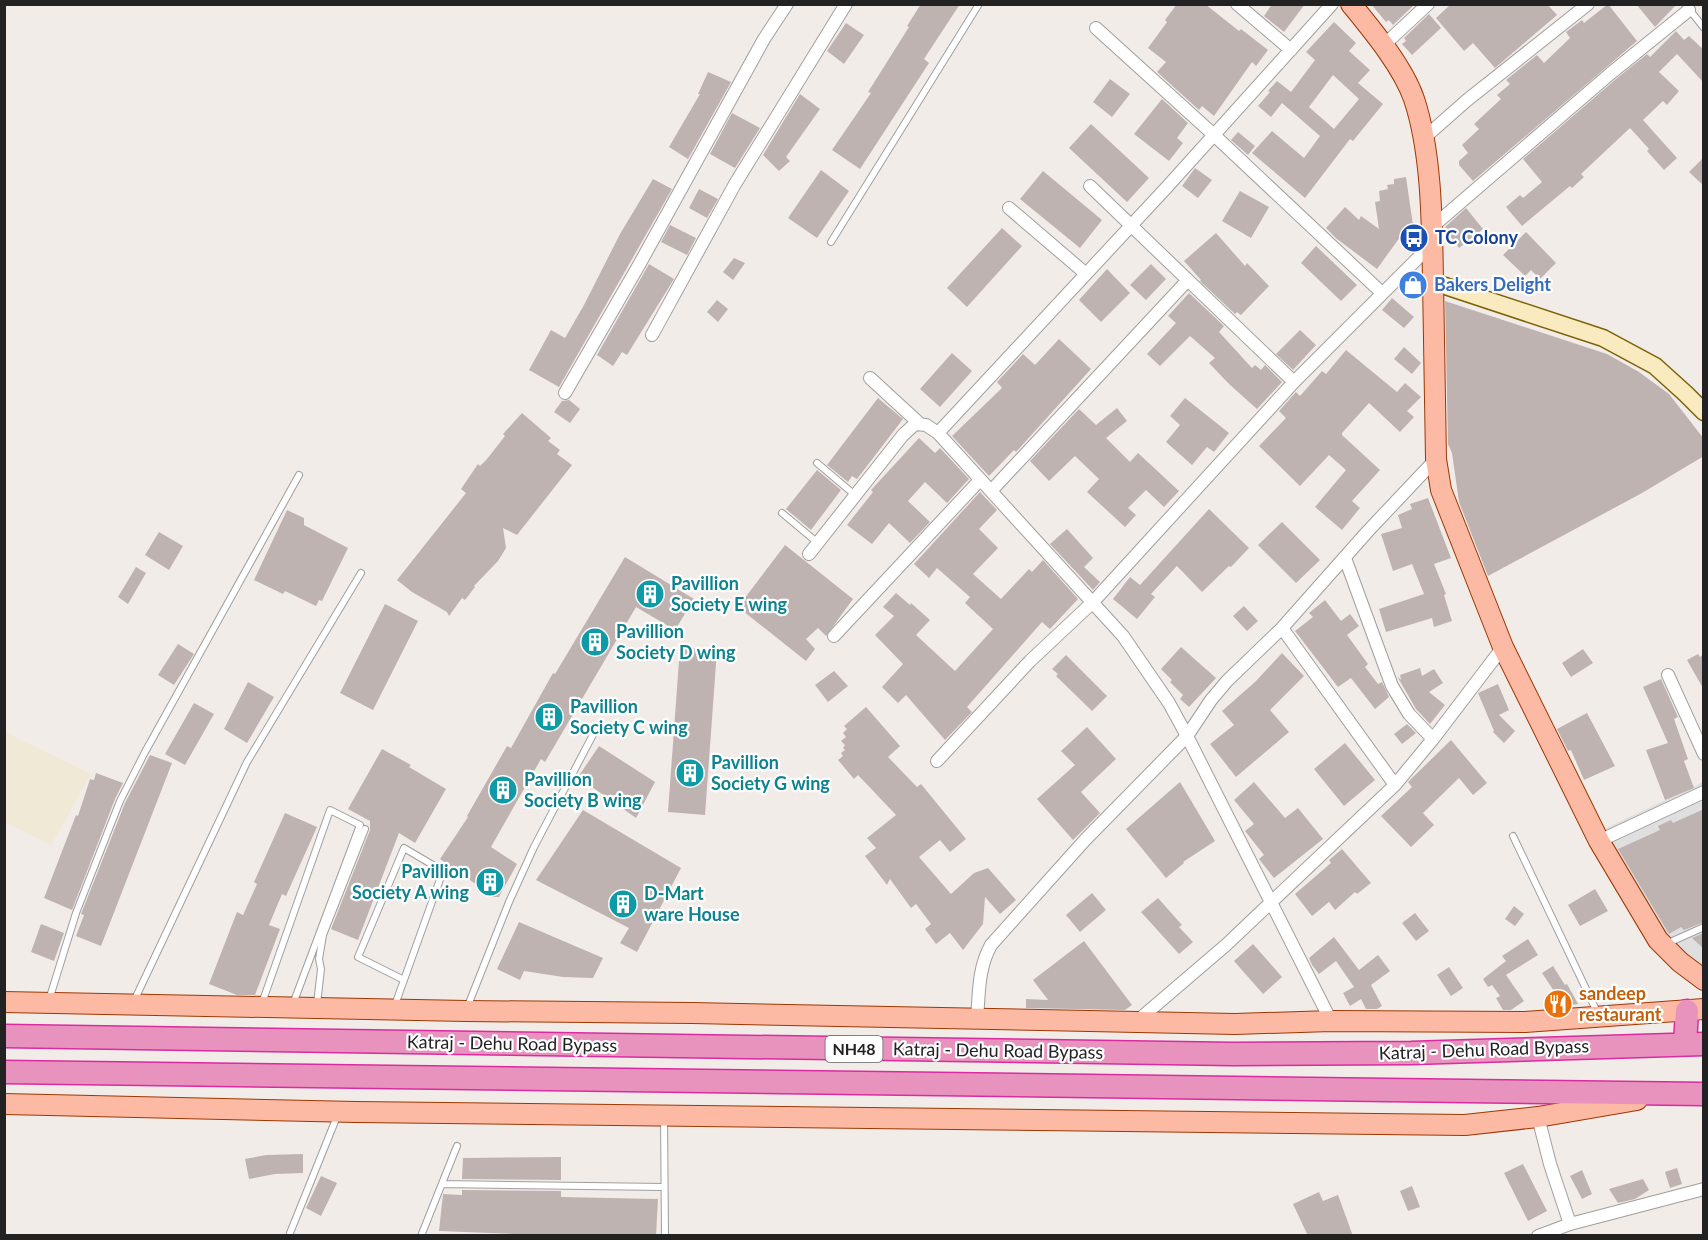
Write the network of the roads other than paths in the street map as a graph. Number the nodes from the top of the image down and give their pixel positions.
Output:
1 (787, 4) edge
2 (846, 4) edge
3 (980, 4) edge
4 (1237, 4) edge
5 (1332, 4) edge
6 (1351, 4) edge
7 (1428, 4) edge
8 (1588, 4) edge
9 (1687, 7) edge
10 (1096, 28) dead end
11 (1704, 28) edge
12 (1383, 46) junction
13 (1291, 50) junction
14 (1215, 135) junction
15 (1423, 140) junction
16 (1090, 186) dead end
17 (1009, 208) dead end
18 (1130, 226) junction
19 (1432, 235) junction
20 (831, 242) dead end
21 (1085, 273) junction
22 (1187, 281) junction
23 (1433, 282) junction
24 (1382, 292) junction
25 (652, 335) dead end
26 (870, 378) dead end
27 (1294, 382) junction
28 (565, 393) dead end
29 (1704, 412) edge
30 (920, 424) junction
31 (938, 433) junction
32 (1436, 459) junction
33 (816, 463) dead end
34 (299, 475) dead end
35 (980, 480) junction
36 (991, 491) junction
37 (855, 495) junction
38 (782, 513) dead end
39 (818, 543) junction
40 (809, 554) dead end
41 (1345, 558) junction
42 (361, 573) dead end
43 (1093, 602) junction
44 (1282, 628) junction
45 (834, 636) dead end
46 (1503, 647) junction
47 (1668, 675) dead end
48 (596, 729) dead end
49 (1187, 736) junction
50 (1433, 739) junction
51 (1704, 754) edge
52 (937, 761) dead end
53 (1395, 786) junction
54 (1704, 792) edge
55 (365, 829) dead end
56 (1513, 836) dead end
57 (1599, 841) junction
58 (1271, 901) junction
59 (1704, 927) edge
60 (1663, 945) junction
61 (404, 980) junction
62 (1704, 980) edge
63 (4, 1002) edge
64 (48, 1003) junction
65 (133, 1005) junction
66 (260, 1006) junction
67 (291, 1007) junction
68 (316, 1007) junction
69 (394, 1009) junction
70 (1695, 1010) edge
71 (466, 1011) junction
72 (1600, 1017) junction
73 (977, 1020) junction
74 (1330, 1021) junction
75 (1135, 1023) junction
76 (4, 1036) edge
77 (1694, 1044) edge
78 (4, 1072) edge
79 (1678, 1093) junction
80 (1704, 1094) edge
81 (4, 1104) edge
82 (339, 1112) junction
83 (664, 1116) junction
84 (1538, 1117) junction
85 (458, 1146) dead end
86 (443, 1184) junction
87 (664, 1187) junction
88 (1703, 1190) edge
89 (1570, 1224) junction
90 (290, 1233) dead end
91 (421, 1236) edge
92 (665, 1236) edge
93 (1538, 1236) edge

1 - 28 street
2 - 25 street
3 - 20 lane
4 - 13 street
5 - 13 street
6 - 12 main road
7 - 12 street
8 - 15 street
9 - 11 lane
9 - 19 street
10 - 14 street
12 - 15 main road
13 - 14 street
14 - 18 street
14 - 24 street
15 - 19 main road
16 - 18 street
17 - 21 street
18 - 21 street
18 - 22 street
19 - 23 main road
19 - 24 street
21 - 31 street
22 - 27 street
22 - 36 street
23 - 29 street
23 - 32 main road
24 - 27 street
26 - 30 street
27 - 43 street
30 - 31 street
30 - 37 street
31 - 35 street
32 - 41 street
32 - 46 main road
33 - 37 lane
34 - 64 lane
35 - 36 street
35 - 45 street
36 - 43 street
37 - 39 street
38 - 39 lane
39 - 40 street
41 - 44 street
41 - 50 street
42 - 65 lane
43 - 49 street
43 - 52 street
44 - 49 street
44 - 53 street
46 - 50 street
46 - 57 main road
47 - 51 street
48 - 71 lane
49 - 58 street
49 - 73 street
50 - 53 street
53 - 58 street
54 - 57 street
55 - 68 lane
56 - 72 lane
57 - 60 main road
58 - 74 street
58 - 75 street
59 - 60 lane
60 - 62 main road
61 - 61 lane
61 - 69 lane
63 - 64 main road
64 - 65 main road
65 - 66 main road
66 - 67 main road
66 - 67 lane
67 - 68 main road
68 - 69 main road
69 - 71 main road
70 - 72 main road
70 - 77 highway
71 - 73 main road
72 - 74 main road
73 - 75 main road
74 - 75 main road
76 - 77 highway, Katraj - Dehu Road Bypass / NH48
78 - 79 highway, Katraj - Dehu Road Bypass / NH48
79 - 80 highway, Katraj - Dehu Road Bypass / NH48
79 - 84 main road
81 - 82 main road
82 - 83 main road
82 - 90 lane
83 - 84 main road
83 - 87 lane
84 - 89 street
85 - 86 lane
86 - 87 lane
86 - 91 lane
87 - 92 lane
88 - 89 street
89 - 93 street

